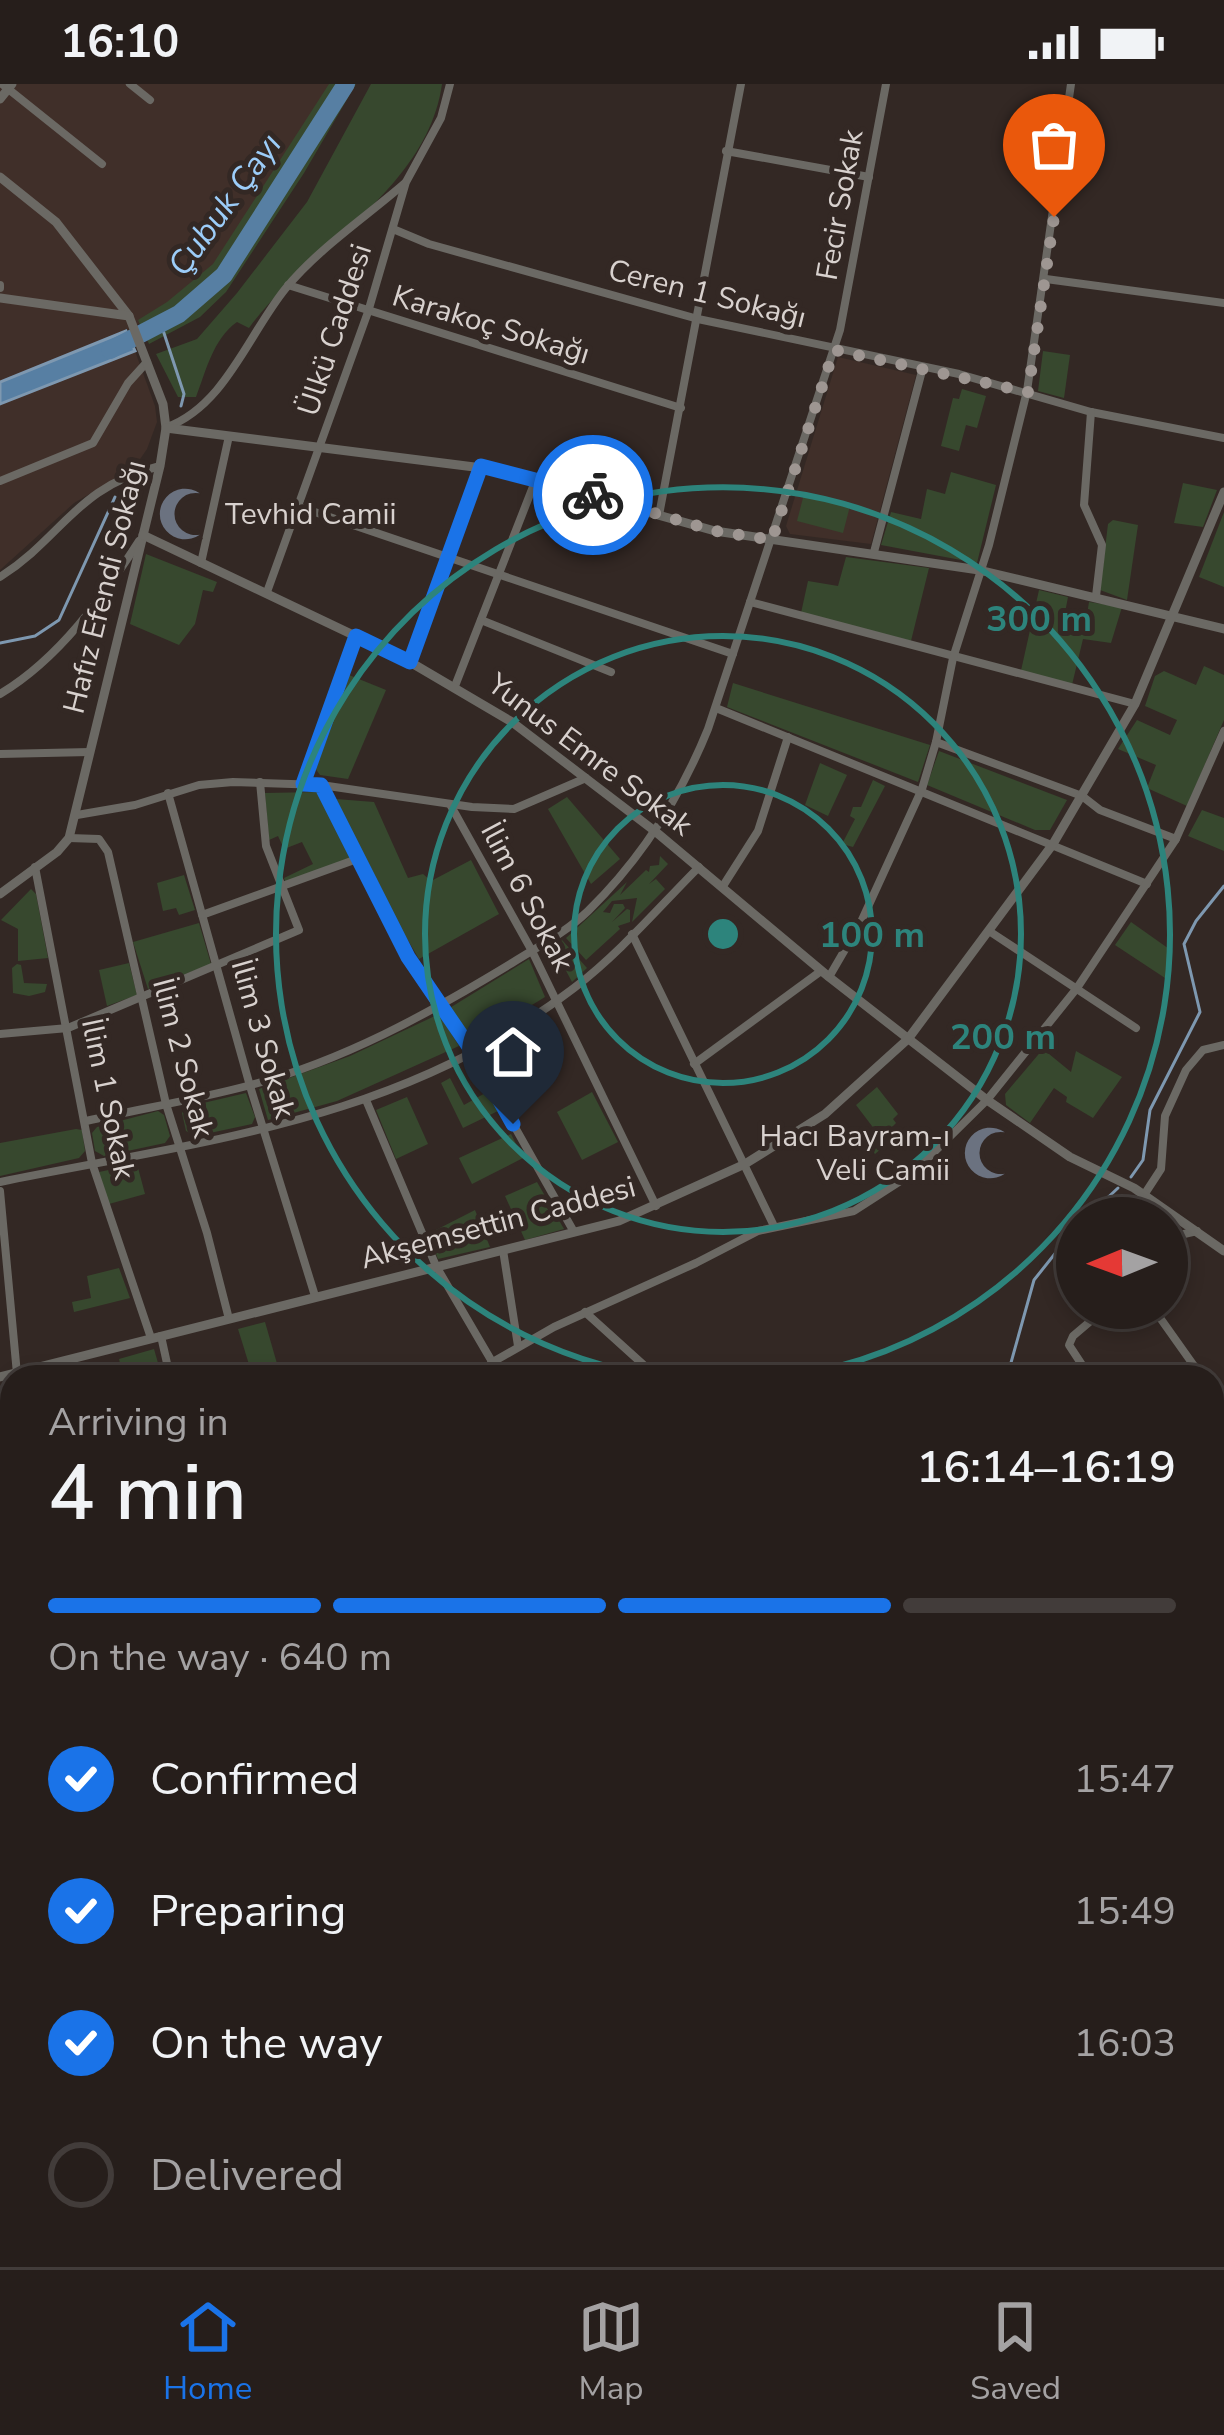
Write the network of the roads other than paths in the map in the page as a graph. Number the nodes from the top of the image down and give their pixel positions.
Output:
1 (130, 84) edge
2 (450, 84) edge
3 (741, 84) edge
4 (886, 84) edge
5 (1071, 84) edge
6 (7, 86) edge
7 (0, 100) edge
8 (150, 100) dead end
9 (726, 151) junction
10 (102, 164) dead end
11 (0, 178) edge
12 (868, 178) junction
13 (406, 182) junction
14 (393, 229) junction
15 (1046, 279) junction
16 (288, 285) junction
17 (0, 298) edge
18 (1224, 303) edge
19 (368, 312) junction
20 (129, 316) junction
21 (698, 319) junction
22 (834, 350) junction
23 (148, 360) junction
24 (922, 367) junction
25 (1028, 392) junction
26 (681, 408) junction
27 (1091, 412) junction
28 (166, 428) junction
29 (229, 436) junction
30 (1224, 438) edge
31 (320, 449) junction
32 (160, 466) junction
33 (481, 466) junction
34 (536, 479) junction
35 (0, 482) edge
36 (1224, 492) edge
37 (300, 507) junction
38 (659, 515) junction
39 (143, 535) junction
40 (772, 540) junction
41 (874, 552) junction
42 (447, 559) junction
43 (200, 565) junction
44 (980, 569) junction
45 (499, 576) junction
46 (0, 577) edge
47 (267, 592) junction
48 (1096, 596) junction
49 (749, 602) junction
50 (1174, 615) junction
51 (482, 620) junction
52 (1224, 629) edge
53 (356, 636) junction
54 (733, 654) junction
55 (953, 658) junction
56 (410, 662) junction
57 (610, 672) dead end
58 (455, 686) junction
59 (0, 694) edge
60 (1135, 704) junction
61 (716, 708) junction
62 (1224, 731) edge
63 (788, 737) junction
64 (936, 742) junction
65 (90, 752) junction
66 (0, 754) edge
67 (587, 777) junction
68 (260, 782) junction
69 (303, 784) junction
70 (321, 785) junction
71 (922, 789) junction
72 (168, 794) junction
73 (1082, 796) junction
74 (451, 804) junction
75 (77, 815) junction
76 (656, 832) junction
77 (69, 838) junction
78 (1176, 839) junction
79 (1053, 844) junction
80 (357, 859) junction
81 (34, 866) junction
82 (699, 867) junction
83 (1147, 884) junction
84 (723, 886) junction
85 (282, 888) junction
86 (2, 889) edge
87 (202, 915) junction
88 (988, 931) junction
89 (632, 934) junction
90 (532, 951) junction
91 (217, 967) junction
92 (825, 974) junction
93 (1077, 988) junction
94 (142, 998) junction
95 (555, 1002) junction
96 (441, 1006) junction
97 (68, 1028) junction
98 (1136, 1028) dead end
99 (0, 1034) edge
100 (908, 1040) junction
101 (1224, 1045) edge
102 (472, 1051) junction
103 (694, 1064) junction
104 (250, 1086) junction
105 (366, 1100) junction
106 (987, 1100) junction
107 (166, 1104) junction
108 (86, 1121) junction
109 (265, 1131) junction
110 (181, 1147) junction
111 (92, 1163) junction
112 (745, 1164) junction
113 (0, 1181) edge
114 (0, 1191) edge
115 (1144, 1195) joint
116 (656, 1206) junction
117 (773, 1225) junction
118 (1188, 1226) edge
119 (1198, 1231) junction
120 (1188, 1233) edge
121 (575, 1234) junction
122 (503, 1250) junction
123 (1224, 1251) edge
124 (436, 1266) junction
125 (315, 1297) junction
126 (585, 1312) junction
127 (229, 1319) junction
128 (1081, 1329) edge
129 (1168, 1329) edge
130 (156, 1337) junction
131 (518, 1346) junction
132 (491, 1363) joint
133 (16, 1365) edge
134 (54, 1365) edge
135 (166, 1365) edge
136 (645, 1365) edge
137 (1080, 1365) edge
138 (1193, 1365) edge

1 - 8 street
2 - 13 street, Ülkü Caddesi
3 - 9 street
4 - 12 street, Fecir Sokak
5 - 15 street
6 - 7 street
6 - 10 street
9 - 12 street
9 - 21 street
11 - 20 street
12 - 22 street, Fecir Sokak
13 - 14 street, Ülkü Caddesi
13 - 16 street, Hafız Efendi Sokağı
14 - 19 street, Ülkü Caddesi
14 - 21 street, Ceren 1 Sokağı
15 - 18 street
15 - 25 street
16 - 19 street, Karakoç Sokağı
16 - 28 street, Hafız Efendi Sokağı
17 - 20 street
19 - 26 street, Karakoç Sokağı
19 - 31 street, Ülkü Caddesi
20 - 23 street
21 - 22 street, Ceren 1 Sokağı
21 - 26 street
22 - 24 street, Ceren 1 Sokağı
22 - 40 street, Fecir Sokak
23 - 28 street
23 - 35 street
24 - 25 street, Ceren 1 Sokağı
24 - 41 street
25 - 27 street, Ceren 1 Sokağı
25 - 44 street
26 - 38 street
27 - 30 street, Ceren 1 Sokağı
27 - 48 street
28 - 29 street
28 - 32 street, Hafız Efendi Sokağı
29 - 31 street
29 - 43 street
31 - 33 street
31 - 37 street, Ülkü Caddesi
32 - 39 street, Hafız Efendi Sokağı
32 - 46 street
33 - 34 street
33 - 42 street
34 - 38 street
34 - 45 street
36 - 50 street, Akşemsettin Caddesi
37 - 42 street
37 - 47 street, Ülkü Caddesi
38 - 40 street
39 - 43 street, Yunus Emre Sokak
39 - 59 street
39 - 65 street, Hafız Efendi Sokağı
40 - 41 street
40 - 49 street, Fecir Sokak
41 - 44 street
42 - 45 street
42 - 56 street
43 - 47 street, Yunus Emre Sokak
44 - 48 street
44 - 55 street
45 - 51 street
45 - 54 street
47 - 53 street, Yunus Emre Sokak
48 - 50 street
49 - 54 street, Fecir Sokak
49 - 55 street
50 - 52 street
50 - 60 street, Akşemsettin Caddesi
51 - 57 street
51 - 58 street
53 - 56 street, Yunus Emre Sokak
53 - 69 street
54 - 61 street, Fecir Sokak
55 - 60 street
55 - 64 street
56 - 58 street, Yunus Emre Sokak
58 - 67 street, Yunus Emre Sokak
60 - 73 street, Akşemsettin Caddesi
61 - 63 street
61 - 76 street, Fecir Sokak
62 - 78 street
63 - 71 street
63 - 84 street
64 - 71 street
64 - 73 street
65 - 66 street
65 - 75 street, Hafız Efendi Sokağı
67 - 74 street
67 - 76 street, Yunus Emre Sokak
68 - 69 street
68 - 72 street
68 - 85 street
69 - 70 street
70 - 74 street
70 - 80 street
71 - 79 street
71 - 92 street
72 - 75 street
72 - 87 street, İlim 3 Sokak
73 - 78 street
73 - 79 street, Akşemsettin Caddesi
74 - 90 street, İlim 6 Sokak
75 - 77 street
76 - 82 street, Yunus Emre Sokak
76 - 90 street, Fecir Sokak
77 - 81 street
77 - 94 street, İlim 2 Sokak
78 - 83 street
79 - 83 street
79 - 88 street, Akşemsettin Caddesi
80 - 85 street
80 - 96 street
81 - 86 street
81 - 97 street, İlim 1 Sokak
82 - 84 street, Yunus Emre Sokak
82 - 89 street
83 - 93 street
84 - 92 street, Yunus Emre Sokak
85 - 87 street
85 - 91 street
87 - 91 street, İlim 3 Sokak
88 - 93 street
88 - 100 street, Akşemsettin Caddesi
89 - 95 street
89 - 103 street
90 - 95 street, İlim 6 Sokak
90 - 96 street, Fecir Sokak
91 - 94 street
91 - 104 street, İlim 3 Sokak
92 - 100 street, Yunus Emre Sokak
92 - 103 street
93 - 98 street
93 - 106 street
94 - 97 street
94 - 107 street, İlim 2 Sokak
95 - 102 street
95 - 116 street, İlim 6 Sokak
96 - 102 street
96 - 104 street, Fecir Sokak
97 - 99 street
97 - 108 street, İlim 1 Sokak
100 - 106 street, Yunus Emre Sokak
100 - 112 street, Akşemsettin Caddesi
101 - 115 street
102 - 105 street
102 - 121 street
103 - 112 street
104 - 107 street, Fecir Sokak
104 - 109 street, İlim 3 Sokak
105 - 109 street
105 - 124 street
106 - 115 street, Yunus Emre Sokak
106 - 117 street
107 - 108 street, Fecir Sokak
107 - 110 street, İlim 2 Sokak
108 - 111 street, İlim 1 Sokak
109 - 110 street
109 - 125 street, İlim 3 Sokak
110 - 111 street
110 - 127 street, İlim 2 Sokak
111 - 113 street
111 - 130 street, İlim 1 Sokak
112 - 116 street, Akşemsettin Caddesi
112 - 117 street
114 - 133 street
116 - 121 street, Akşemsettin Caddesi
117 - 126 street
118 - 119 street, Yunus Emre Sokak
119 - 120 street
119 - 123 street, Yunus Emre Sokak
121 - 122 street, Akşemsettin Caddesi
122 - 124 street, Akşemsettin Caddesi
122 - 131 street
124 - 125 street, Akşemsettin Caddesi
124 - 132 street
125 - 127 street, Akşemsettin Caddesi
126 - 131 street
126 - 136 street
127 - 130 street, Akşemsettin Caddesi
128 - 137 street
129 - 138 street
130 - 134 street, Akşemsettin Caddesi
130 - 135 street, İlim 1 Sokak
131 - 132 street

